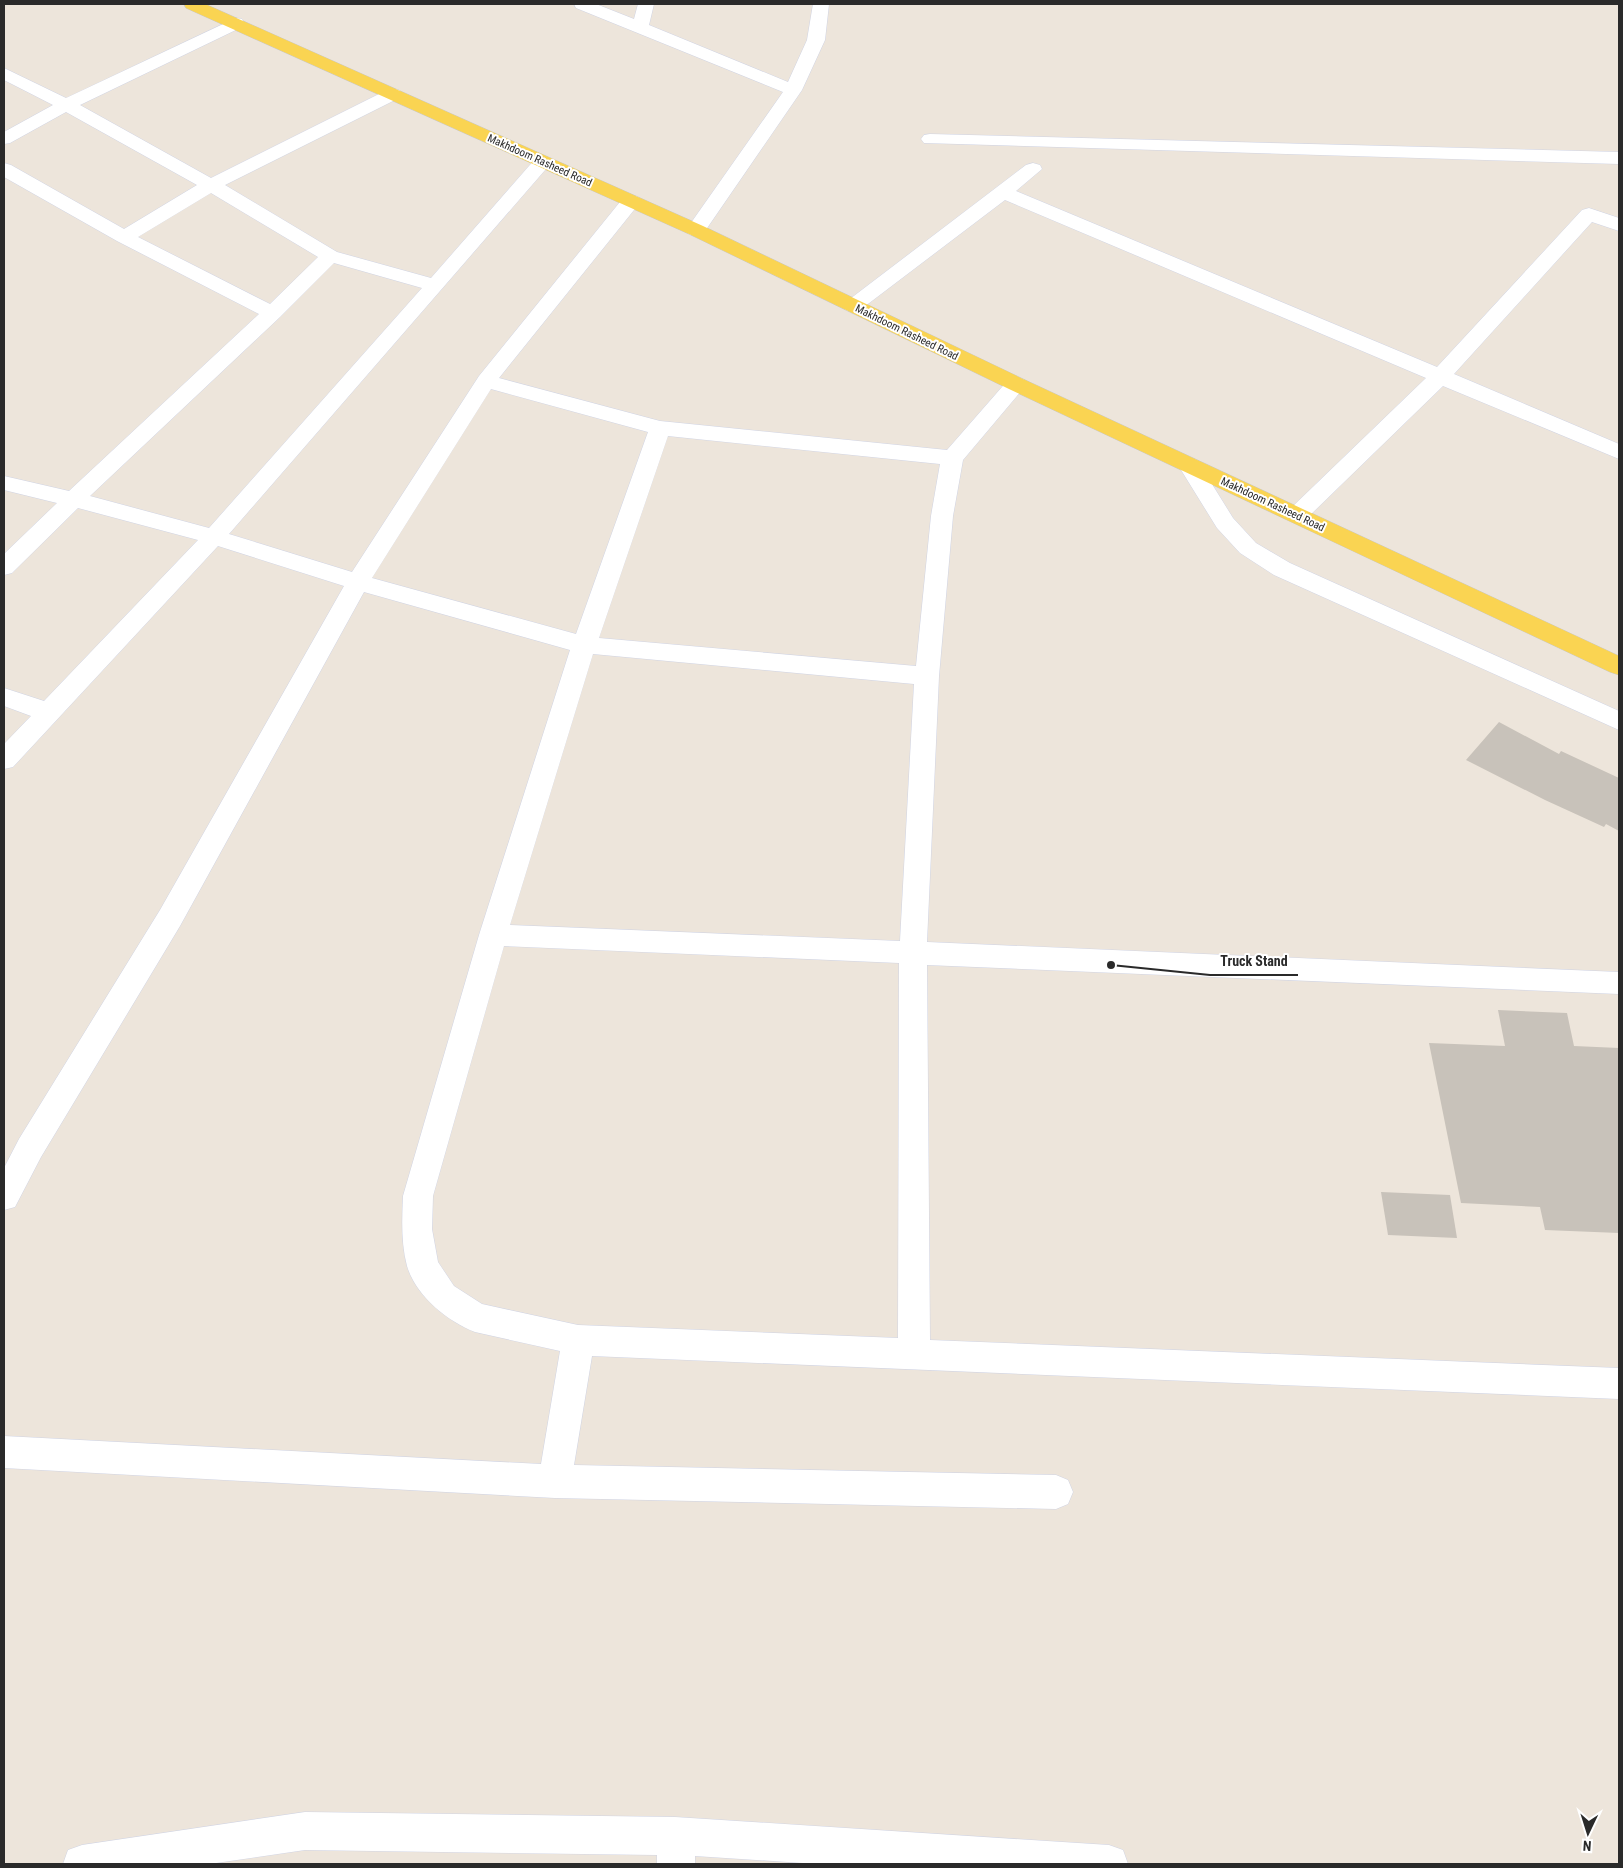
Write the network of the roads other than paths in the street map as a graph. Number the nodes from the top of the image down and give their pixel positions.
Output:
1 (192, 4) edge
2 (582, 4) edge
3 (646, 4) edge
4 (822, 4) edge
5 (236, 23) junction
6 (640, 28) junction
7 (4, 73) edge
8 (793, 90) junction
9 (392, 94) junction
10 (66, 105) junction
11 (4, 139) edge
12 (930, 139) dead end
13 (1619, 158) edge
14 (543, 162) junction
15 (4, 169) edge
16 (1033, 169) dead end
17 (211, 185) junction
18 (1002, 192) junction
19 (631, 201) junction
20 (1619, 225) edge
21 (696, 230) junction
22 (124, 237) junction
23 (330, 256) junction
24 (435, 285) junction
25 (853, 306) junction
26 (273, 313) junction
27 (1441, 376) junction
28 (486, 381) junction
29 (1016, 384) junction
30 (660, 428) junction
31 (1619, 452) edge
32 (952, 458) junction
33 (1189, 465) junction
34 (4, 483) edge
35 (72, 499) junction
36 (1297, 515) junction
37 (214, 537) junction
38 (4, 567) edge
39 (358, 582) junction
40 (584, 645) junction
41 (1619, 666) edge
42 (928, 676) junction
43 (4, 697) edge
44 (48, 712) junction
45 (1619, 721) edge
46 (4, 760) edge
47 (493, 935) junction
48 (913, 953) junction
49 (1619, 983) edge
50 (4, 1197) edge
51 (578, 1340) junction
52 (914, 1354) junction
53 (1619, 1384) edge
54 (4, 1452) edge
55 (555, 1481) junction
56 (1056, 1492) dead end
57 (676, 1850) edge
58 (82, 1864) edge
59 (1109, 1864) edge

1 - 5 main road, Makhdoom Rasheed Road
2 - 6 street
3 - 6 street
4 - 8 street
5 - 9 main road, Makhdoom Rasheed Road
5 - 10 street
6 - 8 street
7 - 10 street
8 - 21 street
9 - 14 main road, Makhdoom Rasheed Road
9 - 17 street
10 - 11 street
10 - 17 street
12 - 13 street
14 - 19 main road, Makhdoom Rasheed Road
14 - 24 street
15 - 22 street
16 - 18 street
17 - 22 street
17 - 23 street
18 - 25 street
18 - 27 street
19 - 21 main road, Makhdoom Rasheed Road
19 - 28 street
20 - 27 street
21 - 25 main road, Makhdoom Rasheed Road
22 - 26 street
23 - 24 street
23 - 26 street
24 - 37 street
25 - 29 main road, Makhdoom Rasheed Road
26 - 35 street
27 - 31 street
27 - 36 street
28 - 30 street
28 - 39 street
29 - 32 street
29 - 33 main road, Makhdoom Rasheed Road
30 - 32 street
30 - 40 street
32 - 42 street
33 - 36 main road, Makhdoom Rasheed Road
33 - 45 street
34 - 35 street
35 - 37 street
35 - 38 street
36 - 41 main road, Makhdoom Rasheed Road
37 - 39 street
37 - 44 street
39 - 40 street
39 - 50 street
40 - 42 street
40 - 47 street
42 - 48 street
43 - 44 street
44 - 46 street
47 - 48 street
47 - 51 street
48 - 49 street
48 - 52 street
51 - 52 street
51 - 55 street
52 - 53 street
54 - 55 street
55 - 56 street
57 - 58 street
57 - 59 street

